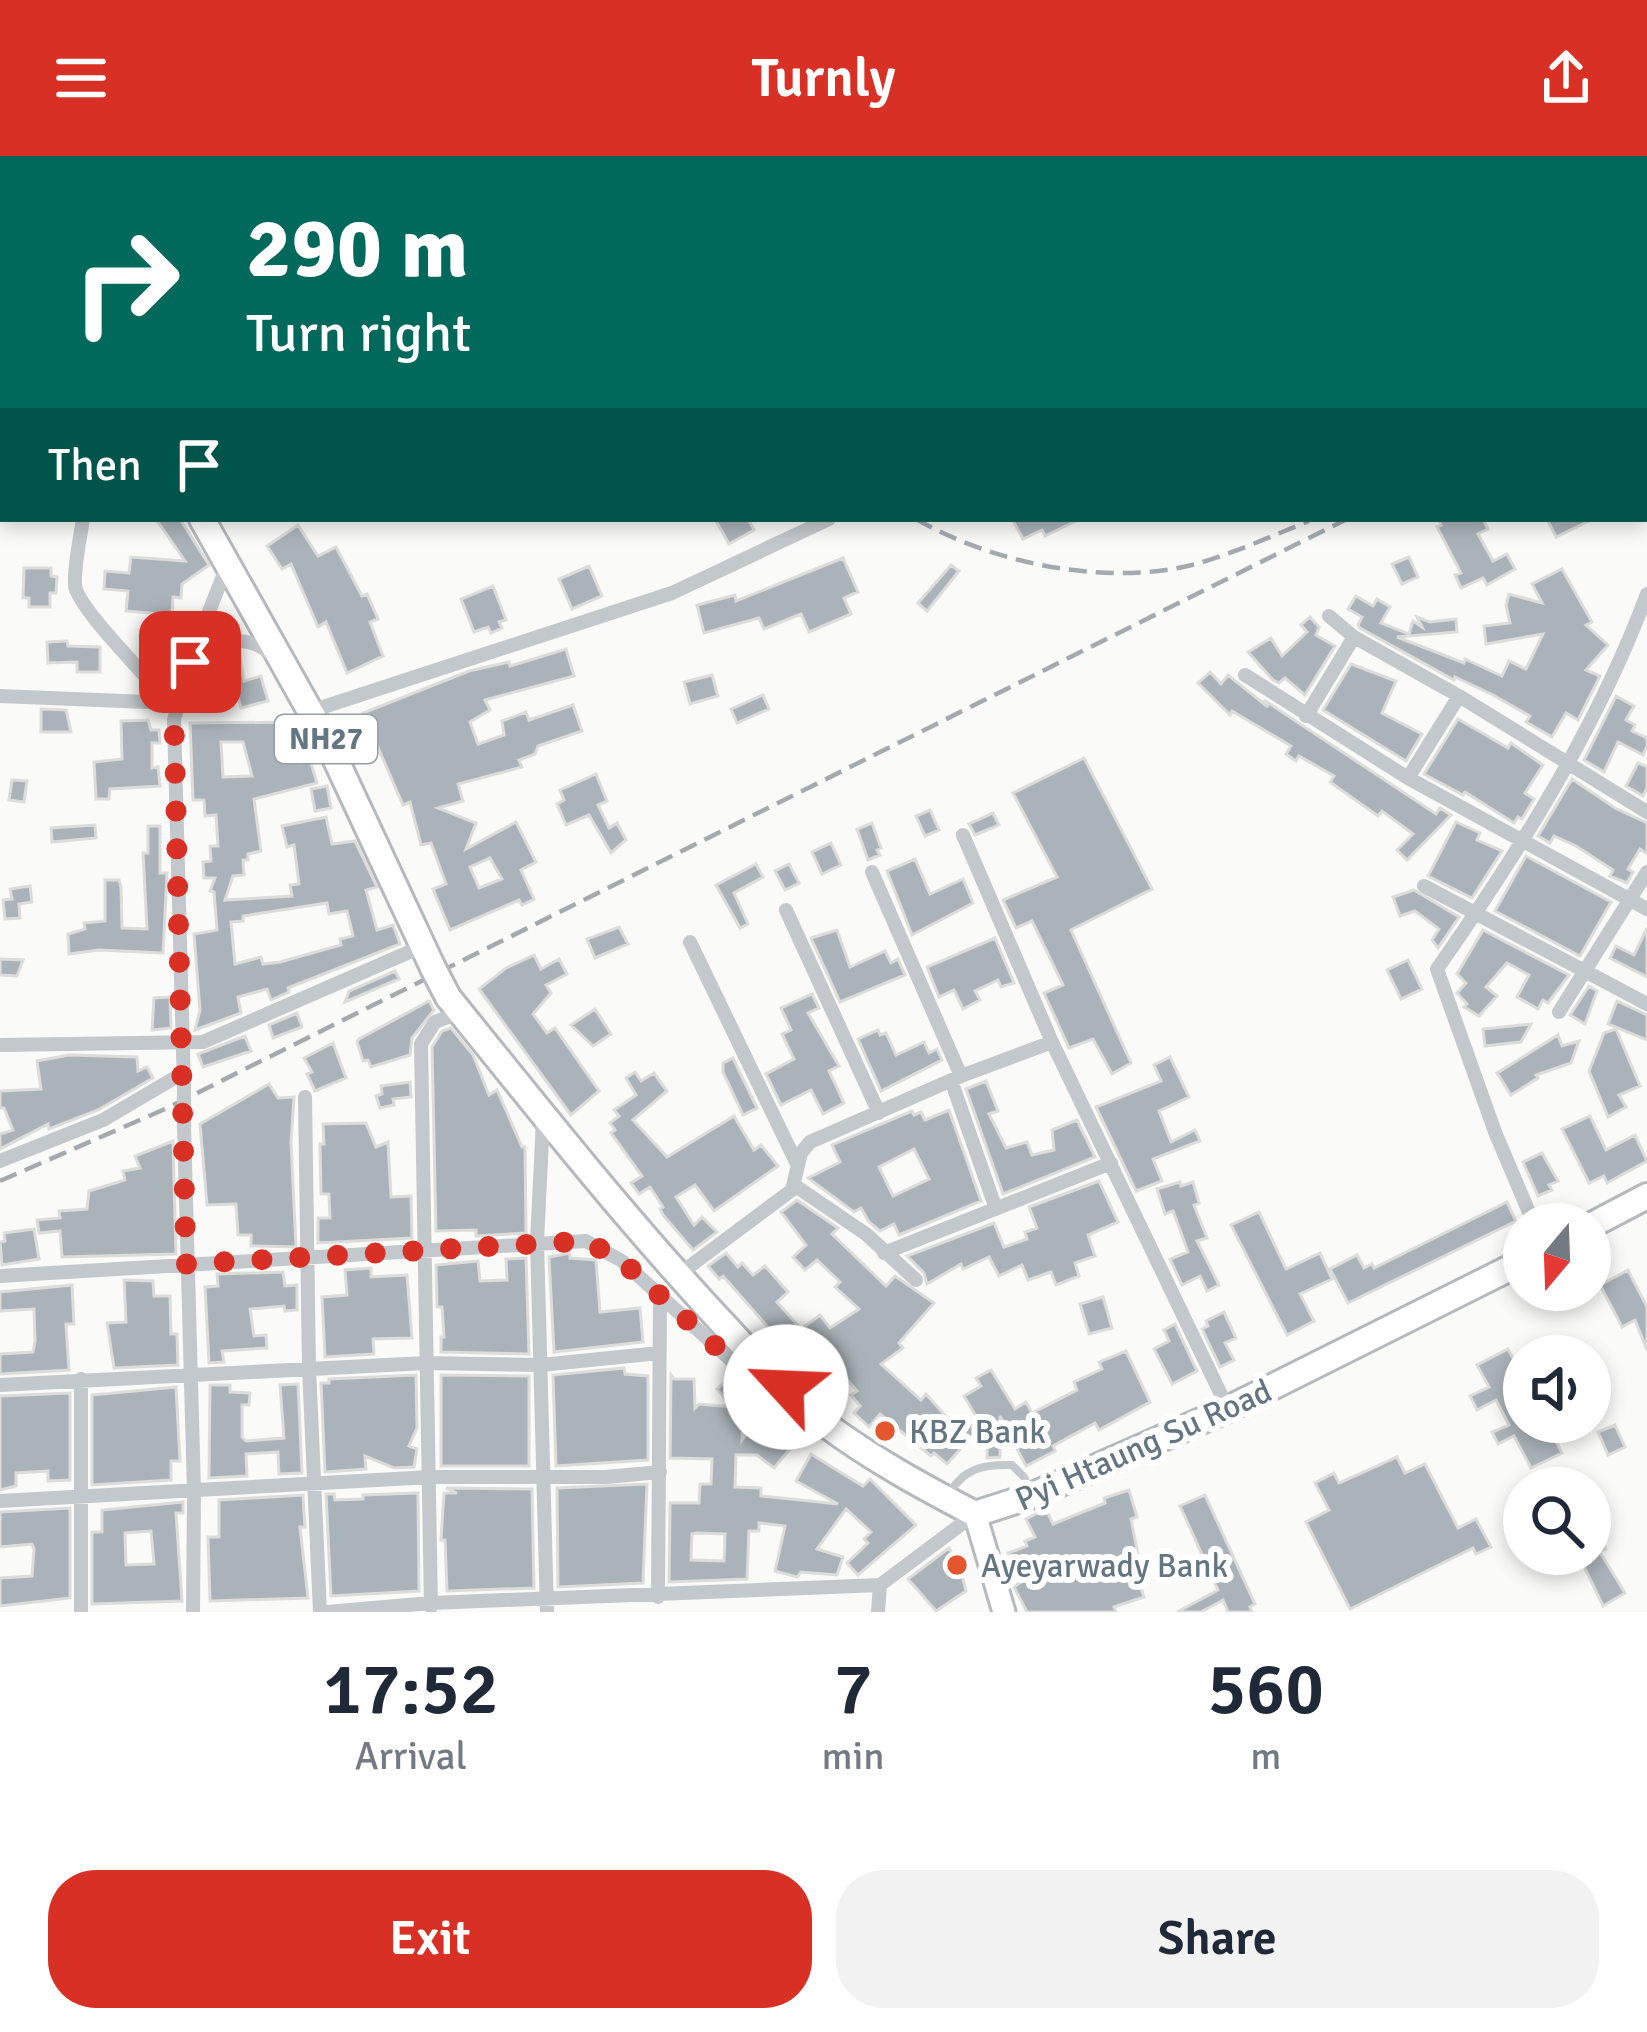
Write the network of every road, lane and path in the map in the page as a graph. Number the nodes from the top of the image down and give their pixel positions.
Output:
1 (83, 522) edge
2 (204, 522) edge
3 (823, 522) edge
4 (229, 561) junction
5 (1647, 595) edge
6 (1329, 616) dead end
7 (1354, 638) junction
8 (187, 671) junction
9 (290, 672) junction
10 (1246, 676) dead end
11 (0, 696) edge
12 (1460, 696) junction
13 (173, 703) junction
14 (311, 712) junction
15 (1306, 716) junction
16 (1566, 764) junction
17 (1408, 778) junction
18 (1647, 812) edge
19 (963, 835) dead end
20 (1522, 838) junction
21 (872, 872) dead end
22 (1647, 872) edge
23 (1424, 886) dead end
24 (1629, 899) junction
25 (1647, 909) edge
26 (786, 910) dead end
27 (1476, 913) junction
28 (690, 942) dead end
29 (428, 957) junction
30 (1587, 970) junction
31 (454, 1004) junction
32 (1647, 1004) edge
33 (1559, 1012) dead end
34 (182, 1042) junction
35 (1052, 1042) junction
36 (0, 1045) edge
37 (956, 1078) junction
38 (183, 1081) junction
39 (305, 1097) dead end
40 (879, 1114) junction
41 (543, 1118) junction
42 (0, 1161) edge
43 (1111, 1163) junction
44 (797, 1164) junction
45 (794, 1185) junction
46 (1647, 1196) edge
47 (1525, 1203) edge
48 (996, 1209) junction
49 (1611, 1215) edge
50 (537, 1241) junction
51 (426, 1248) junction
52 (884, 1253) junction
53 (308, 1256) junction
54 (186, 1264) junction
55 (1503, 1272) edge
56 (678, 1275) junction
57 (0, 1276) edge
58 (916, 1280) dead end
59 (659, 1295) junction
60 (659, 1353) junction
61 (426, 1363) junction
62 (541, 1364) junction
63 (309, 1368) junction
64 (190, 1375) junction
65 (81, 1379) junction
66 (0, 1384) edge
67 (786, 1387) junction
68 (1228, 1409) junction
69 (660, 1472) junction
70 (431, 1477) junction
71 (545, 1478) junction
72 (314, 1483) junction
73 (194, 1491) junction
74 (1031, 1496) junction
75 (81, 1498) junction
76 (945, 1498) junction
77 (0, 1501) edge
78 (975, 1514) junction
79 (880, 1586) junction
80 (658, 1597) junction
81 (547, 1606) edge
82 (431, 1608) edge
83 (81, 1612) edge
84 (193, 1612) edge
85 (323, 1612) edge
86 (878, 1612) edge
87 (1004, 1612) edge

1 - 13 street
2 - 4 highway, NH27
3 - 14 street
4 - 8 street
4 - 9 highway, NH27
5 - 16 street
6 - 7 street
7 - 12 street
7 - 15 street
8 - 9 street
8 - 13 street
9 - 14 highway, NH27
10 - 15 street
11 - 13 street
12 - 16 street
12 - 17 street
13 - 34 street
14 - 29 highway, NH27
15 - 17 street
16 - 18 street
16 - 20 street
17 - 20 street
19 - 35 street
20 - 24 street
20 - 27 street
21 - 37 street
22 - 24 street
23 - 27 street
24 - 25 street
24 - 30 street
26 - 40 street
27 - 30 street
27 - 47 street
28 - 44 street
29 - 31 highway, NH27, bridge
29 - 34 street
30 - 32 street
30 - 33 street
31 - 41 highway, Pyi Htaung Su Road / NH27
31 - 51 street
34 - 36 street
34 - 38 street
35 - 37 street
35 - 43 street
37 - 40 street
37 - 48 street
38 - 42 street
38 - 54 street, bridge
39 - 53 street
40 - 44 street
41 - 50 street
41 - 56 highway, Pyi Htaung Su Road / NH27
43 - 48 street
43 - 68 street
44 - 45 street
45 - 52 street
45 - 56 street
46 - 49 highway
48 - 52 street
50 - 51 street
50 - 59 street
50 - 62 street
51 - 53 street
51 - 61 street
52 - 58 street
53 - 54 street
53 - 63 street
54 - 57 street
54 - 64 street
55 - 68 highway, Pyi Htaung Su Road
56 - 67 highway, Pyi Htaung Su Road / NH27
59 - 60 street
59 - 67 street
60 - 62 street
60 - 69 street
61 - 62 street
61 - 63 street
61 - 70 street
62 - 71 street
63 - 64 street
63 - 72 street
64 - 65 street
64 - 73 street
65 - 66 street
65 - 75 street
67 - 76 highway, Pyi Htaung Su Road / NH27
68 - 74 highway, Pyi Htaung Su Road
69 - 71 street
69 - 80 street
70 - 71 street
70 - 72 street
70 - 82 street
71 - 81 street
72 - 73 street
72 - 85 street
73 - 75 street
73 - 84 street
74 - 76 lane
74 - 78 highway, Pyi Htaung Su Road
75 - 77 street
75 - 83 street
76 - 78 highway, Pyi Htaung Su Road / NH27
78 - 79 street
78 - 87 main road
79 - 80 street
79 - 86 street
80 - 81 street
81 - 82 street
82 - 85 street

